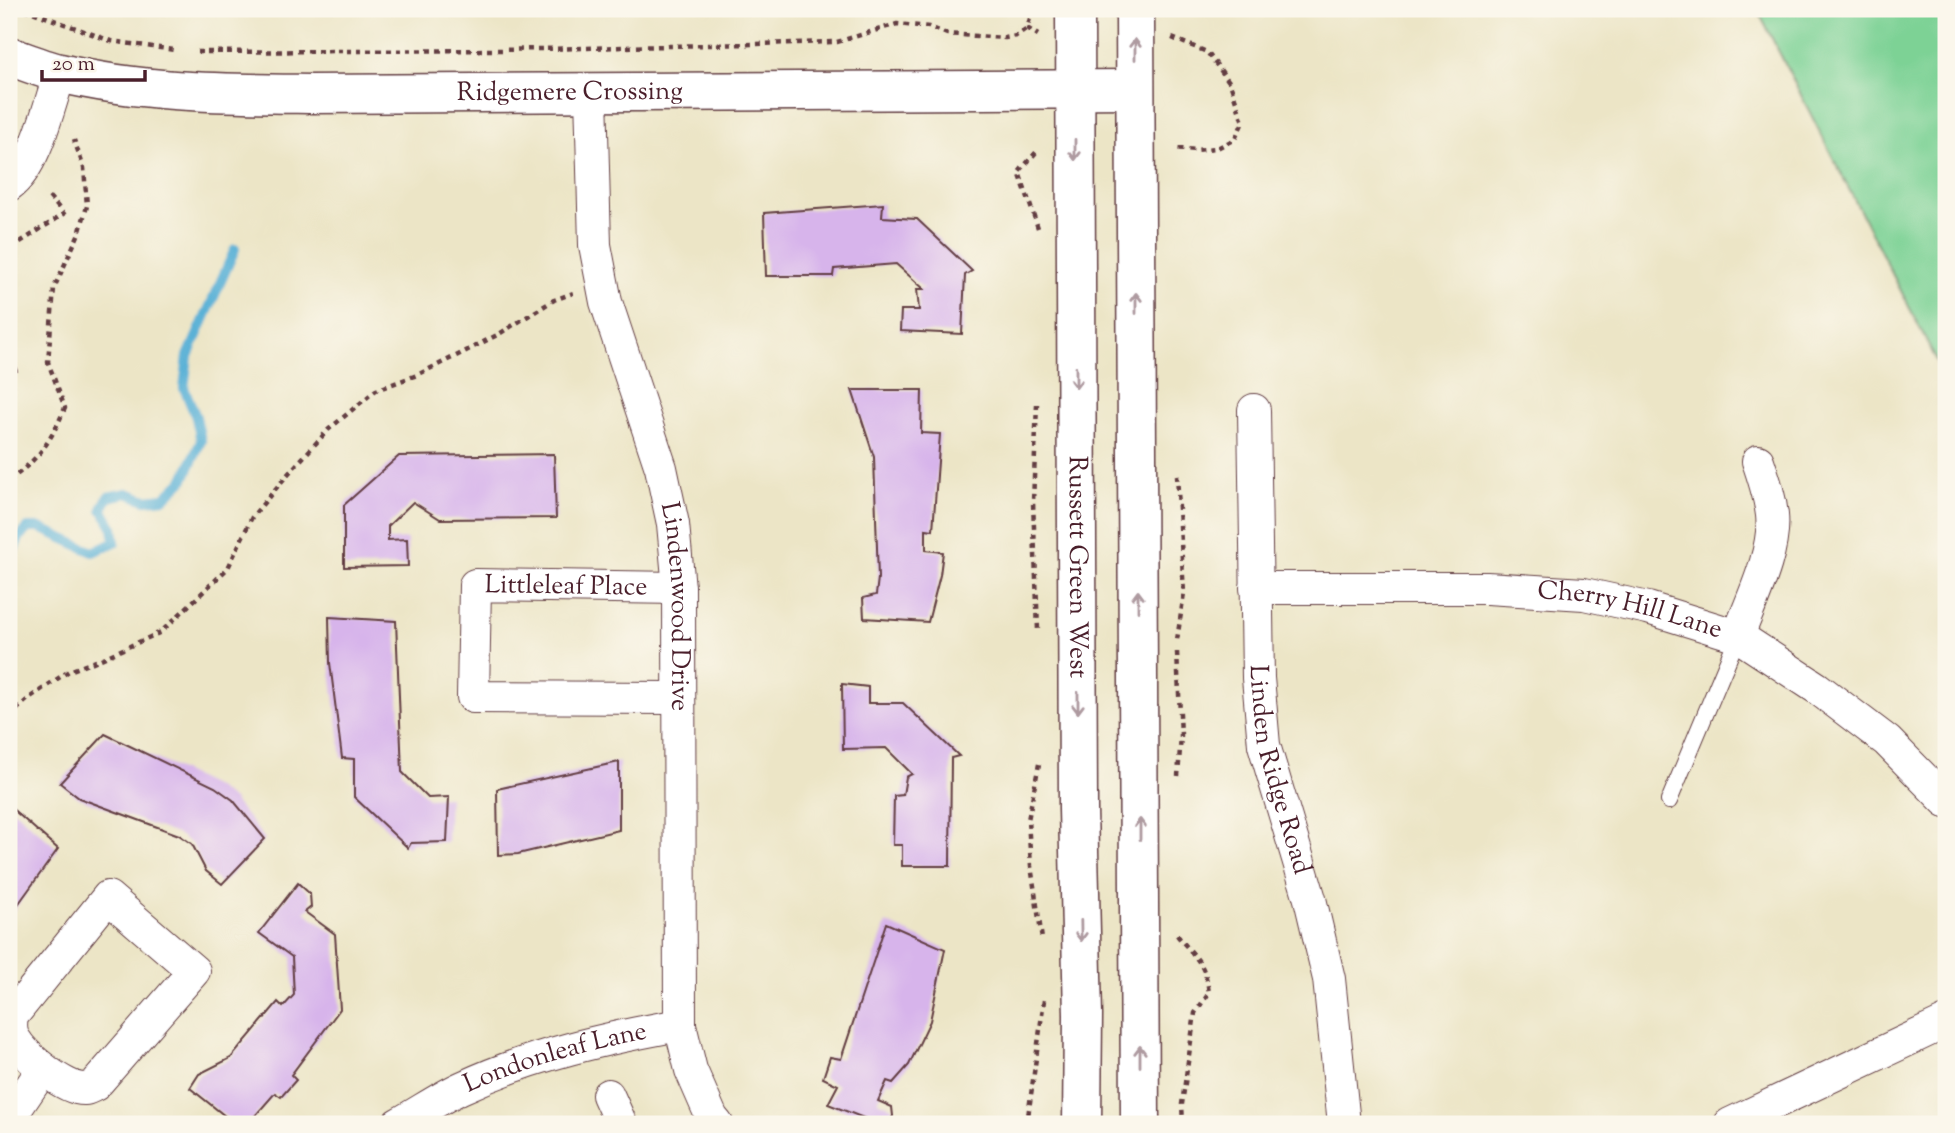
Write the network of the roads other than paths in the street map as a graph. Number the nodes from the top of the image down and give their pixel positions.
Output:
1 (1074, 9) edge
2 (1135, 9) edge
3 (9, 56) edge
4 (60, 73) junction
5 (1075, 89) junction
6 (1135, 89) junction
7 (591, 93) junction
8 (9, 185) edge
9 (1254, 410) dead end
10 (1758, 461) dead end
11 (679, 588) junction
12 (1256, 588) junction
13 (1738, 636) junction
14 (678, 698) junction
15 (1946, 801) edge
16 (1670, 802) dead end
17 (1946, 1022) edge
18 (680, 1025) junction
19 (43, 1069) junction
20 (608, 1095) dead end
21 (9, 1119) edge
22 (398, 1124) edge
23 (621, 1124) edge
24 (717, 1124) edge
25 (1082, 1124) edge
26 (1140, 1124) edge
27 (1345, 1124) edge
28 (1730, 1124) edge

1 - 5 street, Russett Green West
6 -> 2 street
3 - 4 street, Ridgemere Crossing
4 - 7 street, Ridgemere Crossing
4 - 8 street
5 - 6 street, Ridgemere Crossing
5 - 7 street, Ridgemere Crossing
5 -> 25 street, Russett Green West
26 -> 6 street
7 - 11 street, Lindenwood Drive
9 - 12 street, Linden Ridge Road
10 - 13 street
11 - 14 street, Lindenwood Drive
11 - 14 street, Littleleaf Place
12 - 13 street, Cherry Hill Lane
12 - 27 street, Linden Ridge Road
13 - 15 street, Cherry Hill Lane
13 - 16 lane
14 - 18 street, Lindenwood Drive
17 - 28 street
18 - 22 street, Londonleaf Lane
18 - 24 street, Lindenwood Drive
19 - 19 street
19 - 21 street
20 - 23 street

